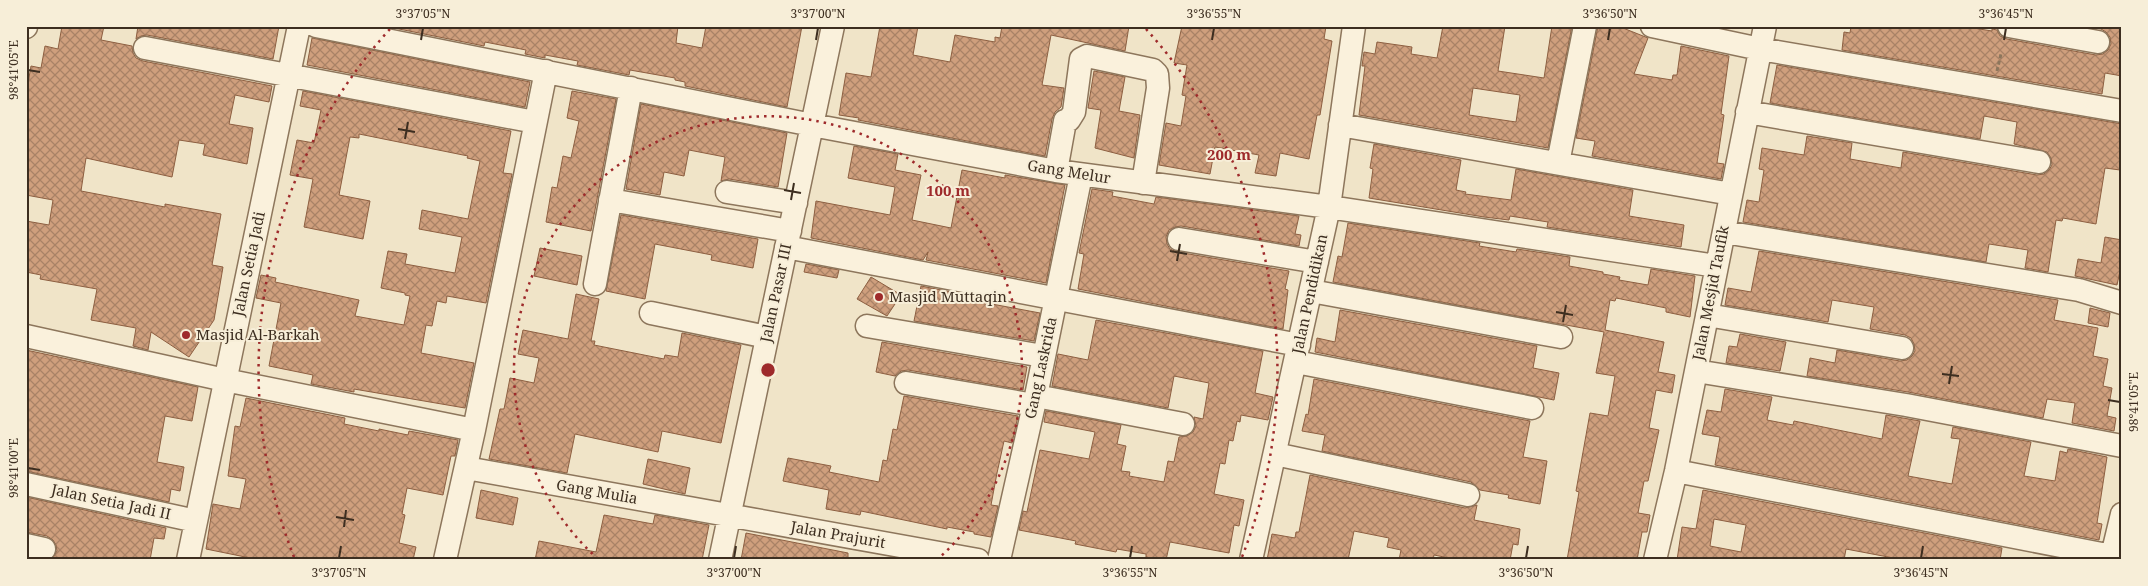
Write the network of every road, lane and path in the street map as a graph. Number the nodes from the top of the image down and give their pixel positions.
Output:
1 (299, 26) edge
2 (316, 26) edge
3 (833, 26) edge
4 (1354, 26) edge
5 (1585, 26) edge
6 (1652, 26) edge
7 (1764, 26) edge
8 (2009, 26) edge
9 (2098, 42) dead end
10 (145, 48) dead end
11 (1760, 49) junction
12 (546, 71) junction
13 (288, 76) junction
14 (631, 88) junction
15 (2122, 111) edge
16 (1748, 112) junction
17 (535, 122) junction
18 (812, 125) junction
19 (1340, 125) junction
20 (2040, 162) dead end
21 (1558, 163) junction
22 (1056, 171) junction
23 (1081, 175) junction
24 (1143, 183) junction
25 (727, 192) dead end
26 (1731, 194) junction
27 (610, 200) junction
28 (796, 204) junction
29 (1329, 207) junction
30 (1724, 232) junction
31 (788, 239) junction
32 (1179, 239) dead end
33 (1317, 262) junction
34 (1717, 266) junction
35 (595, 284) dead end
36 (1311, 291) junction
37 (1055, 299) junction
38 (2122, 303) edge
39 (651, 313) dead end
40 (1707, 315) junction
41 (867, 326) dead end
42 (26, 336) edge
43 (767, 337) junction
44 (1561, 337) dead end
45 (1902, 348) dead end
46 (1297, 354) junction
47 (1043, 356) junction
48 (1696, 371) junction
49 (225, 380) junction
50 (906, 383) dead end
51 (1035, 401) junction
52 (1532, 408) dead end
53 (1183, 424) dead end
54 (474, 430) junction
55 (2122, 446) edge
56 (1275, 454) junction
57 (466, 468) junction
58 (1676, 471) junction
59 (26, 484) edge
60 (1468, 495) dead end
61 (2122, 514) edge
62 (728, 515) junction
63 (196, 521) junction
64 (2111, 558) edge
65 (188, 560) edge
66 (445, 560) edge
67 (720, 560) edge
68 (978, 560) edge
69 (999, 560) edge
70 (1251, 560) edge
71 (1655, 560) edge

1 - 13 street, Jalan Setia Jadi
2 - 12 street, Gang Melur
3 - 18 street, Jalan Pasar III
4 - 19 street, Jalan Pendidikan
5 - 21 street
6 - 11 street
7 - 11 street, Jalan Mesjid Taufik
8 - 9 street
10 - 13 street
11 - 15 street
11 - 16 street, Jalan Mesjid Taufik
12 - 14 street, Gang Melur
12 - 17 street
13 - 17 street
13 - 49 street, Jalan Setia Jadi
14 - 18 street, Gang Melur
14 - 27 street
16 - 20 street
16 - 26 street, Jalan Mesjid Taufik
17 - 54 street
18 - 22 street, Gang Melur
18 - 28 street, Jalan Pasar III
19 - 21 street
19 - 29 street, Jalan Pendidikan
21 - 26 street
22 - 23 street, Gang Melur
22 - 24 street
23 - 24 street, Gang Melur
23 - 37 street, Gang Laskrida
24 - 29 street, Gang Melur
25 - 28 street
26 - 30 street, Jalan Mesjid Taufik
27 - 31 street
27 - 35 street
28 - 31 street, Jalan Pasar III
29 - 33 street, Jalan Pendidikan
29 - 34 street, Gang Melur
30 - 34 street, Jalan Mesjid Taufik
30 - 38 street
31 - 37 street
31 - 43 street, Jalan Pasar III
32 - 33 street
33 - 36 street, Jalan Pendidikan
34 - 40 street, Jalan Mesjid Taufik
36 - 44 street
36 - 46 street, Jalan Pendidikan
37 - 46 street
37 - 47 street, Gang Laskrida
39 - 43 street
40 - 45 street
40 - 48 street, Jalan Mesjid Taufik
41 - 47 street
42 - 49 street
43 - 62 street, Jalan Pasar III
46 - 52 street
46 - 56 street, Jalan Pendidikan
47 - 51 street, Gang Laskrida
48 - 55 street
48 - 58 street, Jalan Mesjid Taufik
49 - 54 street
49 - 63 street, Jalan Setia Jadi
50 - 51 street
51 - 53 street
51 - 69 street, Gang Laskrida
54 - 57 street
56 - 60 street
56 - 70 street, Jalan Pendidikan
57 - 62 street, Gang Mulia
57 - 66 street
58 - 64 street
58 - 71 street, Jalan Mesjid Taufik
59 - 63 street, Jalan Setia Jadi II
61 - 64 street
62 - 67 street, Jalan Pasar III
62 - 68 street, Jalan Prajurit
63 - 65 street, Jalan Setia Jadi

